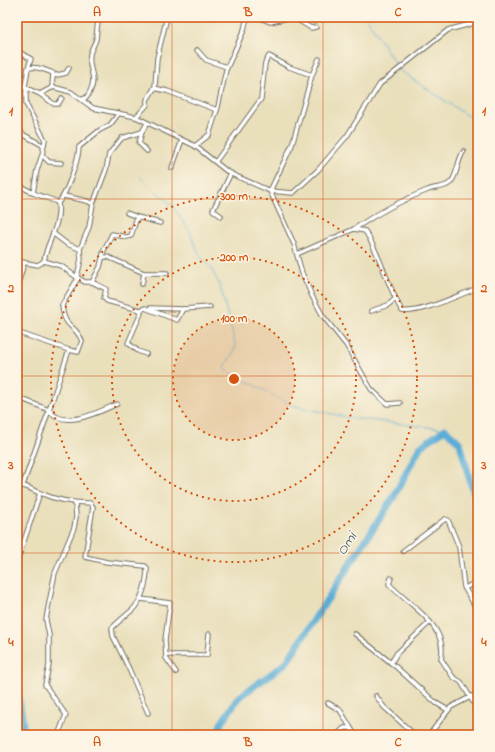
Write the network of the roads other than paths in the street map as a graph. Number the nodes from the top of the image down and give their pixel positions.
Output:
1 (98, 17) edge
2 (167, 17) edge
3 (247, 17) edge
4 (258, 17) edge
5 (293, 17) edge
6 (478, 22) edge
7 (316, 27) dead end
8 (197, 50) dead end
9 (17, 51) edge
10 (319, 59) dead end
11 (227, 67) junction
12 (28, 68) junction
13 (69, 68) dead end
14 (312, 75) junction
15 (53, 76) junction
16 (17, 84) edge
17 (25, 88) junction
18 (52, 88) junction
19 (154, 88) junction
20 (40, 94) junction
21 (62, 98) dead end
22 (82, 99) junction
23 (217, 110) junction
24 (119, 113) junction
25 (136, 117) junction
26 (147, 123) junction
27 (17, 128) edge
28 (142, 132) junction
29 (182, 140) junction
30 (44, 146) junction
31 (195, 146) junction
32 (147, 151) dead end
33 (464, 151) dead end
34 (42, 155) junction
35 (216, 161) junction
36 (61, 163) dead end
37 (172, 168) dead end
38 (231, 173) junction
39 (17, 184) edge
40 (270, 191) junction
41 (33, 193) junction
42 (64, 196) junction
43 (58, 203) junction
44 (94, 204) junction
45 (127, 213) dead end
46 (221, 216) dead end
47 (137, 217) junction
48 (160, 223) dead end
49 (354, 229) junction
50 (54, 234) junction
51 (80, 249) junction
52 (297, 254) junction
53 (103, 257) junction
54 (17, 262) edge
55 (44, 262) junction
56 (24, 263) junction
57 (144, 273) junction
58 (167, 273) dead end
59 (77, 278) junction
60 (92, 282) junction
61 (142, 284) dead end
62 (17, 288) edge
63 (478, 288) edge
64 (395, 299) junction
65 (210, 307) dead end
66 (145, 308) junction
67 (183, 309) junction
68 (140, 310) junction
69 (371, 311) dead end
70 (22, 334) dead end
71 (69, 350) junction
72 (146, 354) dead end
73 (17, 397) edge
74 (400, 403) dead end
75 (117, 404) dead end
76 (49, 410) junction
77 (17, 485) edge
78 (23, 485) junction
79 (40, 493) junction
80 (75, 502) junction
81 (403, 551) dead end
82 (17, 562) edge
83 (391, 578) dead end
84 (478, 581) edge
85 (465, 588) junction
86 (141, 598) junction
87 (478, 611) edge
88 (430, 622) junction
89 (209, 634) dead end
90 (355, 634) dead end
91 (166, 655) junction
92 (391, 663) junction
93 (176, 672) dead end
94 (478, 693) edge
95 (376, 696) dead end
96 (470, 698) junction
97 (328, 703) dead end
98 (448, 710) junction
99 (478, 710) edge
100 (148, 714) dead end
101 (349, 728) junction
102 (58, 735) edge
103 (337, 735) edge
104 (355, 735) edge
105 (415, 735) edge
106 (429, 735) edge

1 - 22 street
2 - 19 street
3 - 11 street
4 - 5 street
5 - 7 street
6 - 40 street
8 - 11 street
9 - 12 street
10 - 14 street
11 - 23 street
12 - 15 street
12 - 17 street
13 - 15 street
14 - 35 street
14 - 40 street
15 - 18 street
16 - 17 street
17 - 20 street
17 - 30 street
18 - 20 street
18 - 22 street
19 - 23 street
19 - 25 street
20 - 21 street
22 - 24 street
23 - 31 street
24 - 25 street
24 - 42 street
25 - 26 street
26 - 28 street
26 - 29 street
27 - 30 street
28 - 32 street
28 - 44 street
29 - 31 street
29 - 37 street
30 - 34 street
31 - 35 street
33 - 49 street
34 - 36 street
34 - 41 street
35 - 38 street
38 - 40 street
38 - 46 street
39 - 41 street
40 - 52 street
41 - 43 street
42 - 43 street
42 - 44 street
43 - 50 street
44 - 51 street
45 - 47 street
47 - 48 street
47 - 53 street
49 - 52 street
49 - 64 street
50 - 51 street
50 - 55 street
51 - 59 street
52 - 74 street
53 - 57 street
53 - 60 street
54 - 56 street
55 - 56 street
55 - 59 street
56 - 62 street
57 - 58 street
57 - 61 street
59 - 60 street
59 - 71 street
60 - 68 street
63 - 64 street
64 - 69 street
65 - 67 street
66 - 67 street
66 - 67 street
66 - 68 street
68 - 72 street
70 - 71 street
71 - 76 street
73 - 76 street
75 - 76 street
76 - 78 street
77 - 78 street
78 - 79 street
79 - 80 street
79 - 82 street
80 - 86 street
80 - 102 street
81 - 85 street
83 - 88 street
84 - 85 street
85 - 87 street
86 - 91 street
86 - 100 street
88 - 92 street
88 - 96 street
89 - 91 street
90 - 92 street
91 - 93 street
92 - 98 street
94 - 96 street
95 - 105 street
96 - 98 street
96 - 99 street
97 - 101 street
98 - 106 street
101 - 103 street
101 - 104 street

